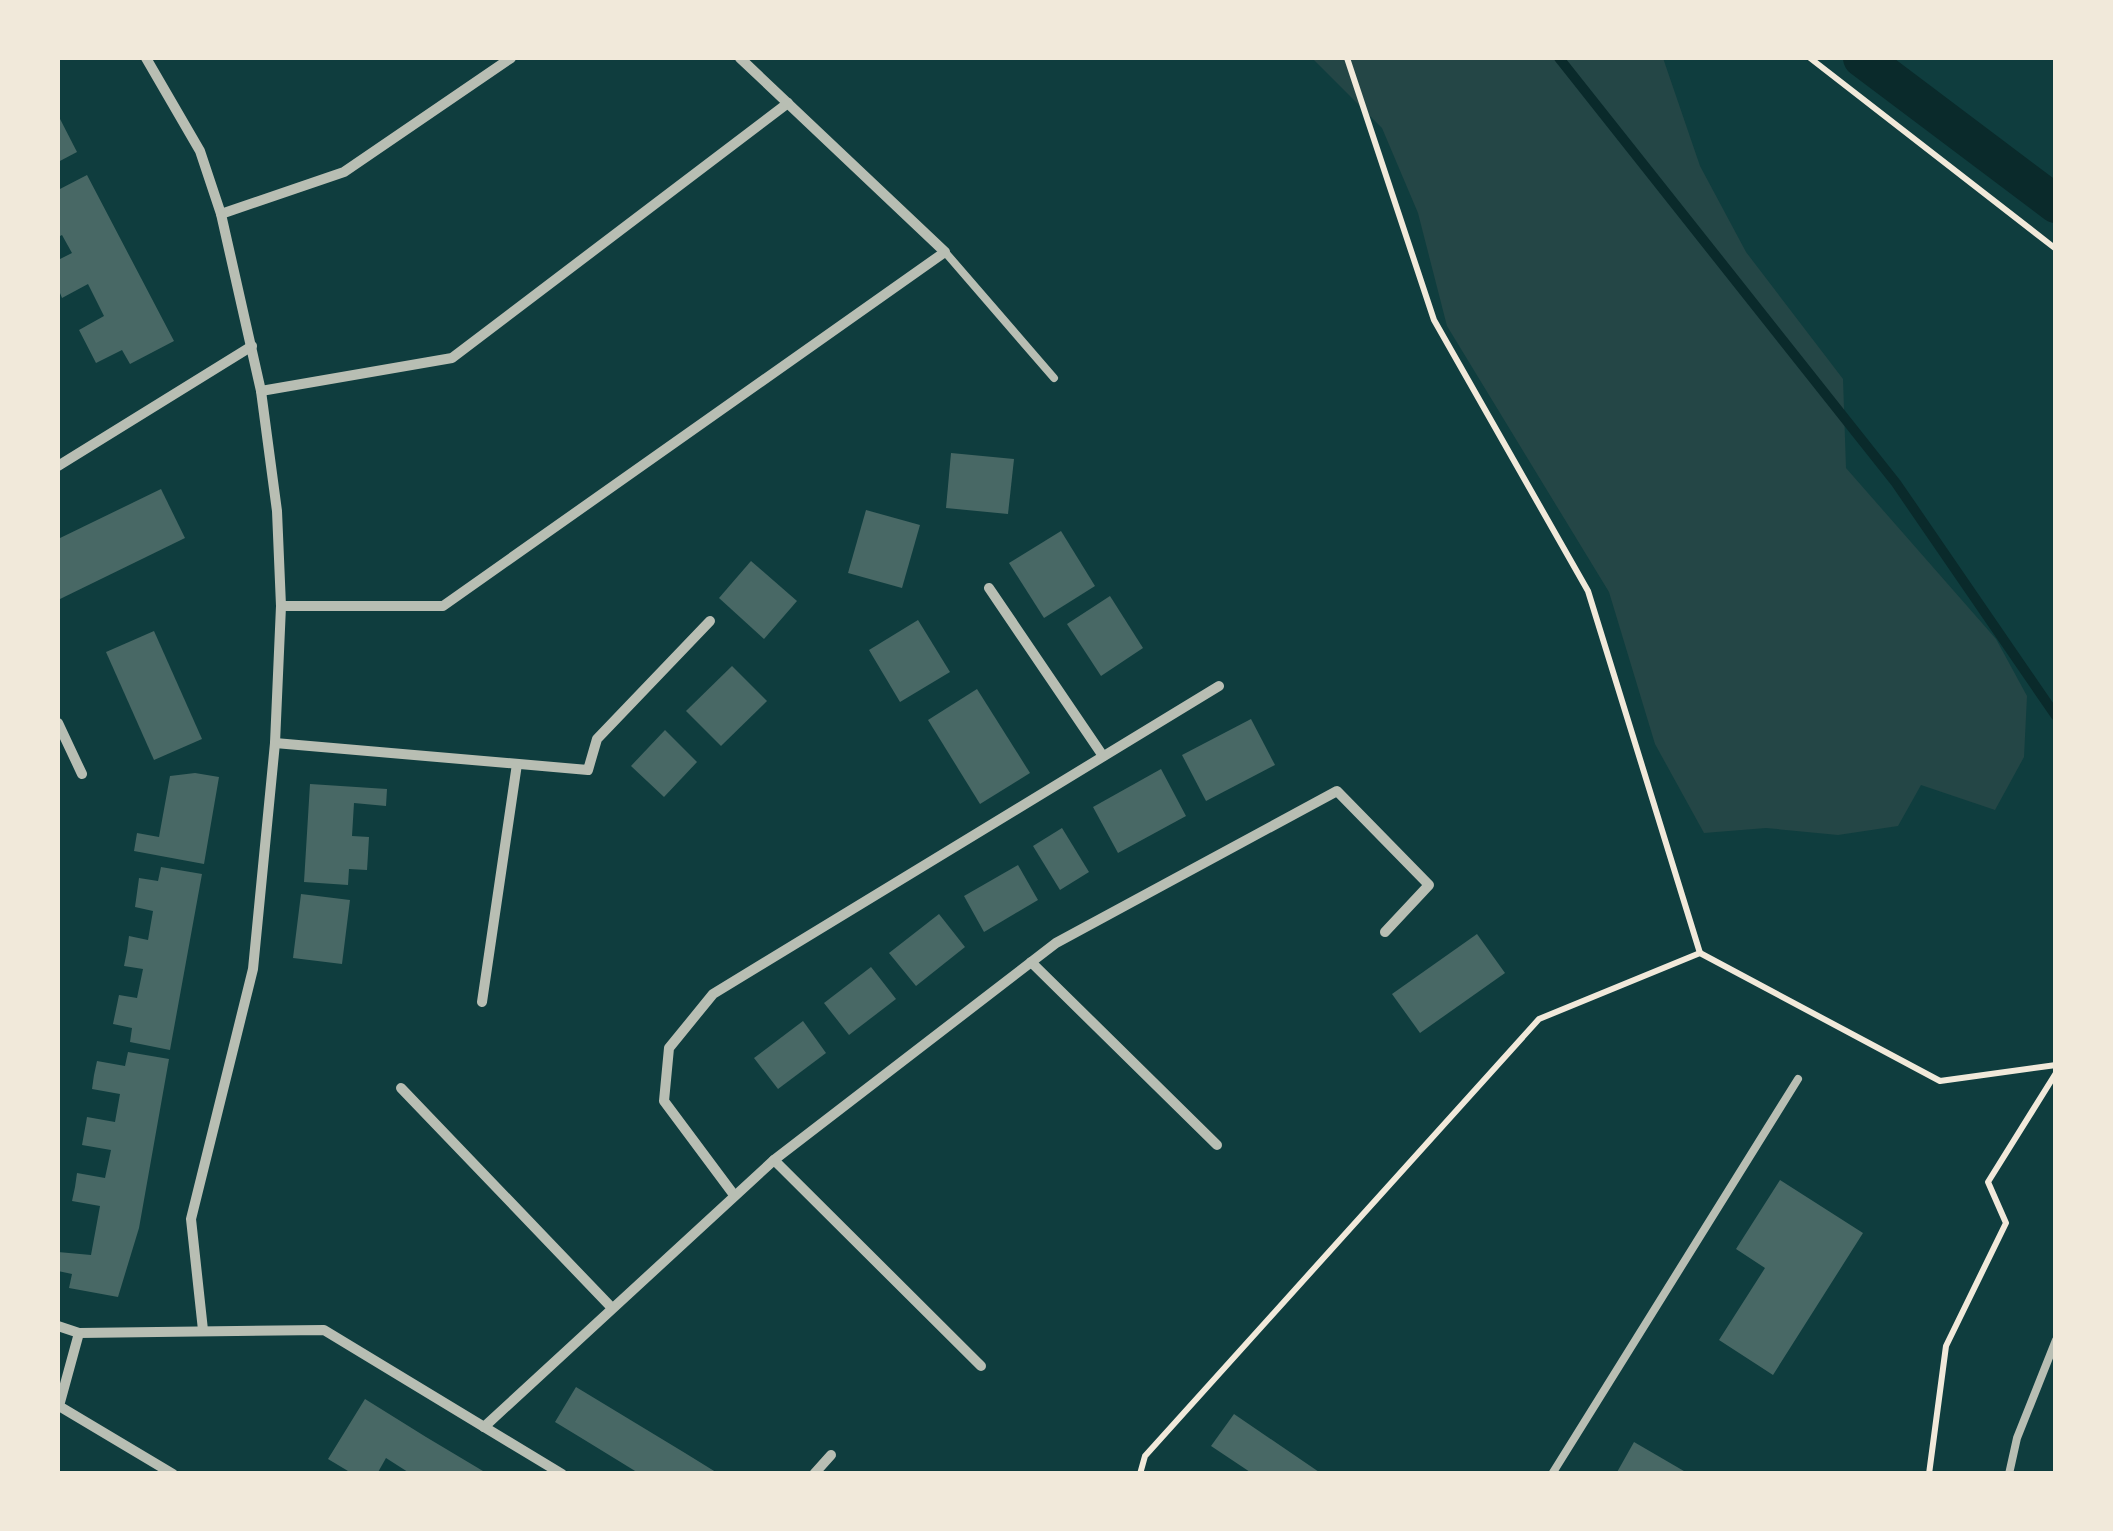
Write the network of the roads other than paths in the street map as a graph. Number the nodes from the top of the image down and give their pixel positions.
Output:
1 (147, 58) edge
2 (511, 58) edge
3 (740, 58) edge
4 (788, 103) junction
5 (222, 214) junction
6 (945, 252) junction
7 (252, 346) junction
8 (1054, 378) dead end
9 (262, 391) junction
10 (58, 466) edge
11 (989, 588) dead end
12 (280, 606) junction
13 (710, 622) dead end
14 (1219, 686) dead end
15 (58, 723) edge
16 (275, 743) junction
17 (1103, 756) junction
18 (518, 764) junction
19 (82, 774) dead end
20 (1385, 932) dead end
21 (1031, 962) junction
22 (482, 1002) dead end
23 (1798, 1079) dead end
24 (401, 1088) dead end
25 (1217, 1145) dead end
26 (774, 1160) junction
27 (734, 1195) junction
28 (612, 1308) junction
29 (58, 1326) edge
30 (203, 1330) junction
31 (79, 1332) junction
32 (2056, 1340) edge
33 (981, 1366) dead end
34 (484, 1427) junction
35 (831, 1455) dead end
36 (173, 1474) edge
37 (562, 1474) edge
38 (814, 1474) edge
39 (1552, 1474) edge
40 (2009, 1474) edge

1 - 5 street
2 - 5 street
3 - 4 street
4 - 6 street
4 - 9 street
5 - 7 street
6 - 8 lane
6 - 12 street
7 - 9 street
7 - 10 street
9 - 12 street
11 - 17 street
12 - 16 street
13 - 18 street
14 - 17 street
15 - 19 street
16 - 18 street
16 - 30 street
17 - 27 street
18 - 22 street
20 - 21 street
21 - 25 street
21 - 26 street
23 - 39 lane
24 - 28 street
26 - 27 street
26 - 33 street
27 - 28 street
28 - 34 street
29 - 31 street
30 - 31 street
30 - 34 street
31 - 36 street
32 - 40 lane
34 - 37 street
35 - 38 street

